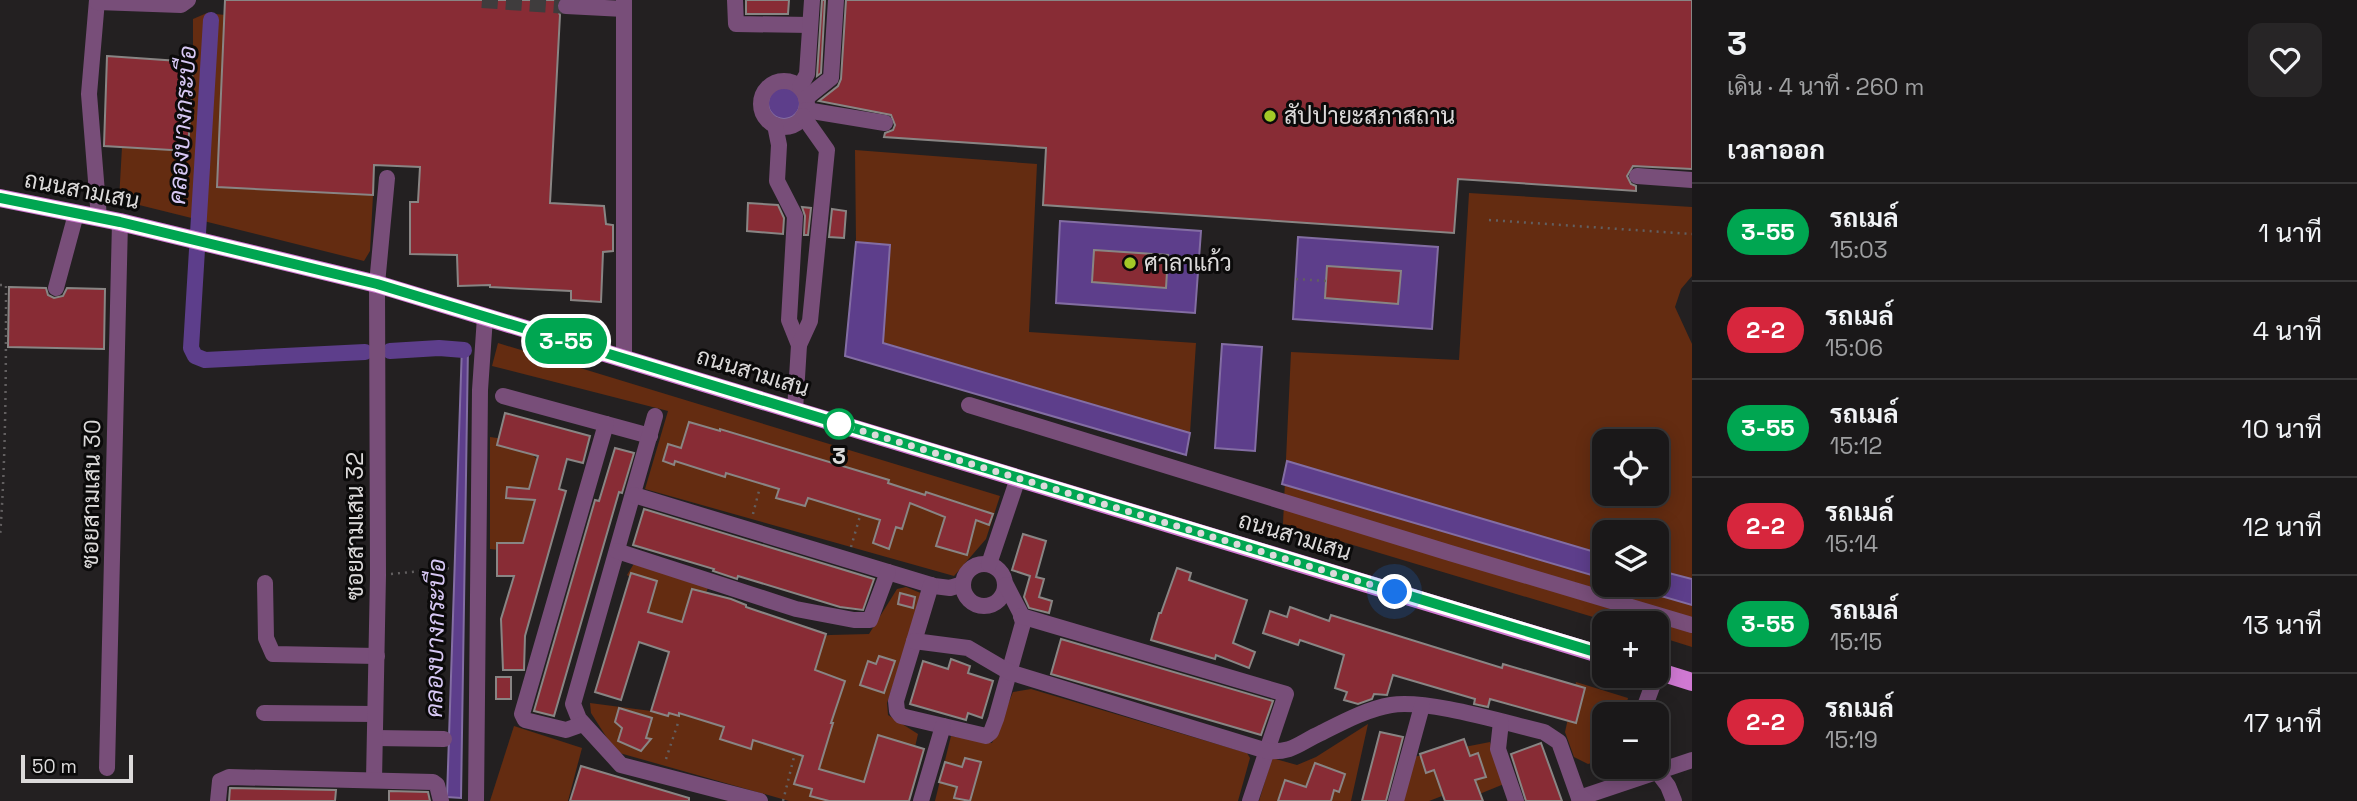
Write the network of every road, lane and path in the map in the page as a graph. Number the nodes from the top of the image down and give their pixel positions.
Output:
1 (188, 0) edge
2 (735, 0) edge
3 (812, 0) edge
4 (836, 0) edge
5 (97, 1) edge
6 (624, 4) edge
7 (566, 6) dead end
8 (810, 25) junction
9 (804, 103) junction
10 (885, 123) dead end
11 (775, 125) junction
12 (1637, 176) dead end
13 (387, 178) dead end
14 (1692, 180) edge
15 (0, 198) edge
16 (76, 214) junction
17 (99, 218) junction
18 (1489, 220) dead end
19 (120, 222) junction
20 (1692, 234) edge
21 (1167, 271) dead end
22 (1201, 272) dead end
23 (1296, 278) dead end
24 (1326, 281) dead end
25 (377, 284) junction
26 (0, 285) edge
27 (56, 288) dead end
28 (485, 317) junction
29 (799, 345) junction
30 (624, 359) junction
31 (503, 396) dead end
32 (969, 405) dead end
33 (795, 410) junction
34 (655, 416) dead end
35 (606, 424) junction
36 (650, 436) junction
37 (1018, 478) junction
38 (760, 487) dead end
39 (634, 495) junction
40 (860, 516) dead end
41 (749, 530) junction
42 (0, 537) edge
43 (617, 551) junction
44 (847, 560) junction
45 (989, 564) junction
46 (452, 568) dead end
47 (888, 572) junction
48 (378, 575) junction
49 (265, 583) dead end
50 (963, 584) junction
51 (1006, 585) junction
52 (931, 586) junction
53 (1021, 616) junction
54 (1692, 625) edge
55 (914, 641) junction
56 (1592, 652) edge
57 (377, 656) junction
58 (1009, 672) junction
59 (1669, 676) edge
60 (1692, 682) edge
61 (1422, 706) junction
62 (264, 713) dead end
63 (375, 714) junction
64 (679, 720) dead end
65 (1501, 722) junction
66 (583, 724) junction
67 (943, 726) junction
68 (375, 738) junction
69 (444, 739) dead end
70 (1267, 751) junction
71 (794, 757) dead end
72 (1692, 761) edge
73 (1669, 766) edge
74 (107, 768) dead end
75 (374, 775) junction
76 (660, 775) junction
77 (1631, 779) edge
78 (1663, 779) edge
79 (1580, 799) edge
80 (218, 801) edge
81 (441, 801) edge
82 (476, 801) edge
83 (760, 801) edge
84 (783, 801) edge
85 (921, 801) edge
86 (1250, 801) edge
87 (1396, 801) edge
88 (1516, 801) edge
89 (1674, 801) edge

1 - 5 street
2 - 8 street
3 - 8 street
4 - 9 street
5 - 17 street
6 - 7 street
6 - 30 street
8 - 9 street
9 - 10 street
9 - 11 street
9 - 11 street
9 - 29 street
11 - 29 street
12 - 14 street
13 - 25 street, ซอยสามเสน 32
15 - 16 main road, ถนนสามเสน
16 - 17 main road, ถนนสามเสน
16 - 27 street
17 - 19 main road, ถนนสามเสน
18 - 20 path
19 - 25 main road, ถนนสามเสน
19 - 74 street, ซอยสามเสน 30
21 - 22 path
23 - 24 path
25 - 28 main road, ถนนสามเสน
25 - 48 street, ซอยสามเสน 32
26 - 42 path
28 - 30 main road, ถนนสามเสน
28 - 82 street
29 - 33 street
30 - 33 main road, ถนนสามเสน
31 - 35 street
32 - 54 street
33 - 37 main road, ถนนสามเสน
34 - 36 street
35 - 36 street
35 - 66 street
36 - 39 street
37 - 45 street
37 - 56 main road, ถนนสามเสน
38 - 41 path
39 - 41 street
39 - 43 street
40 - 44 path
41 - 44 street
43 - 47 street
43 - 66 street
44 - 47 street
45 - 50 street
45 - 51 street
46 - 48 path
47 - 52 street
48 - 57 street, ซอยสามเสน 32
49 - 57 street
50 - 51 street
50 - 52 street
51 - 53 street
52 - 55 street
53 - 58 street
53 - 70 street
55 - 58 street
55 - 67 street
57 - 63 street, ซอยสามเสน 32
58 - 67 street
58 - 70 street
59 - 60 main road
61 - 65 street
61 - 70 street
61 - 87 street
62 - 63 street
63 - 68 street, ซอยสามเสน 32
64 - 76 path
65 - 79 street
65 - 88 street
66 - 76 street
67 - 85 street
68 - 69 street
68 - 75 street, ซอยสามเสน 32
70 - 86 street
71 - 84 path
72 - 73 street
75 - 80 street
75 - 81 street
76 - 83 street
77 - 79 street
78 - 89 street

